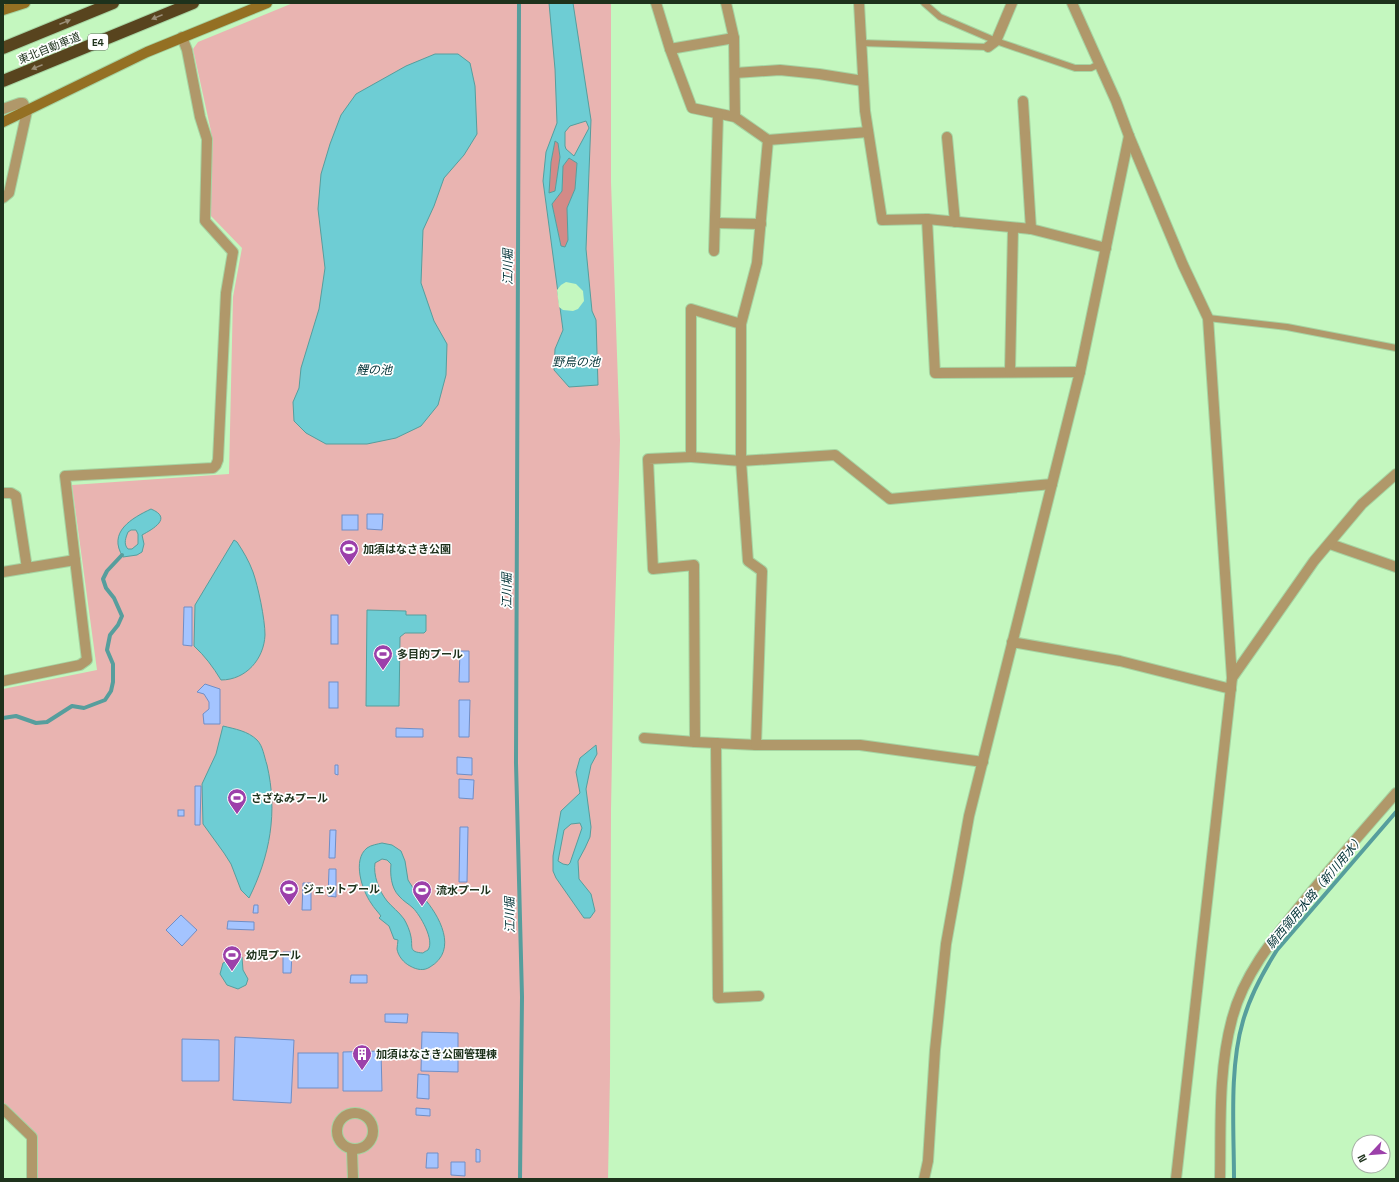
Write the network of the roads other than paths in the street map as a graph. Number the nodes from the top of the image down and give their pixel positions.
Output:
1 (25, 3) edge
2 (114, 3) edge
3 (194, 3) edge
4 (267, 3) edge
5 (656, 3) edge
6 (726, 3) edge
7 (859, 3) edge
8 (924, 3) edge
9 (1012, 3) edge
10 (1072, 3) edge
11 (3, 10) edge
12 (182, 37) junction
13 (734, 38) junction
14 (861, 43) junction
15 (992, 44) junction
16 (3, 48) edge
17 (670, 49) junction
18 (1099, 64) junction
19 (735, 73) junction
20 (3, 80) edge
21 (863, 81) junction
22 (1023, 101) dead end
23 (3, 109) edge
24 (27, 111) junction
25 (718, 114) junction
26 (735, 117) junction
27 (3, 122) edge
28 (868, 132) junction
29 (1129, 136) junction
30 (947, 137) dead end
31 (768, 140) junction
32 (3, 198) edge
33 (927, 220) junction
34 (955, 222) junction
35 (715, 223) junction
36 (761, 224) junction
37 (1013, 228) junction
38 (1031, 229) junction
39 (1106, 248) junction
40 (714, 251) dead end
41 (1208, 318) junction
42 (741, 324) junction
43 (1396, 348) edge
44 (1010, 372) junction
45 (1080, 372) junction
46 (691, 457) junction
47 (741, 460) junction
48 (1396, 474) edge
49 (1052, 484) junction
50 (3, 493) edge
51 (1330, 544) junction
52 (75, 560) junction
53 (27, 568) junction
54 (1396, 568) edge
55 (3, 572) edge
56 (1012, 642) junction
57 (1232, 678) junction
58 (3, 681) edge
59 (1231, 689) junction
60 (644, 738) dead end
61 (695, 742) junction
62 (716, 743) junction
63 (756, 745) junction
64 (983, 762) junction
65 (1396, 793) edge
66 (760, 996) dead end
67 (3, 1109) edge
68 (352, 1150) dead end
69 (32, 1179) edge
70 (353, 1179) edge
71 (924, 1179) edge
72 (1176, 1179) edge
73 (1220, 1179) edge

1 - 11 street
16 -> 2 highway, 東北自動車道
3 -> 20 highway, 東北自動車道 / E4
4 - 12 street
5 - 17 street
6 - 13 street
7 - 14 street
8 - 15 lane
9 - 15 street
10 - 18 street
12 - 24 street
12 - 52 street
13 - 17 street
13 - 19 street
14 - 15 lane
14 - 21 street
15 - 18 lane
17 - 25 street
18 - 29 street
19 - 21 street
19 - 26 street
21 - 28 street
22 - 38 street
23 - 24 street
24 - 27 street
24 - 32 street
25 - 26 street
25 - 35 street
26 - 31 street
28 - 31 street
28 - 33 street
29 - 39 street
29 - 41 street
30 - 34 street
31 - 36 street
33 - 34 street
33 - 44 street
34 - 37 street
35 - 36 street
35 - 40 street
36 - 42 street
37 - 38 street
37 - 44 street
38 - 39 street
39 - 45 street
41 - 43 lane
41 - 57 street
42 - 46 street
42 - 47 street
44 - 45 street
45 - 49 street
46 - 47 street
46 - 61 street
47 - 49 street
47 - 63 street
48 - 51 street
49 - 56 street
50 - 53 street
51 - 54 street
51 - 57 street
52 - 53 street
52 - 58 street
53 - 55 street
56 - 59 street
56 - 64 street
57 - 59 street
59 - 72 street
60 - 61 street
61 - 62 street
62 - 63 street
62 - 66 street
63 - 64 street
64 - 71 street
65 - 73 street
67 - 69 street
68 - 70 street

